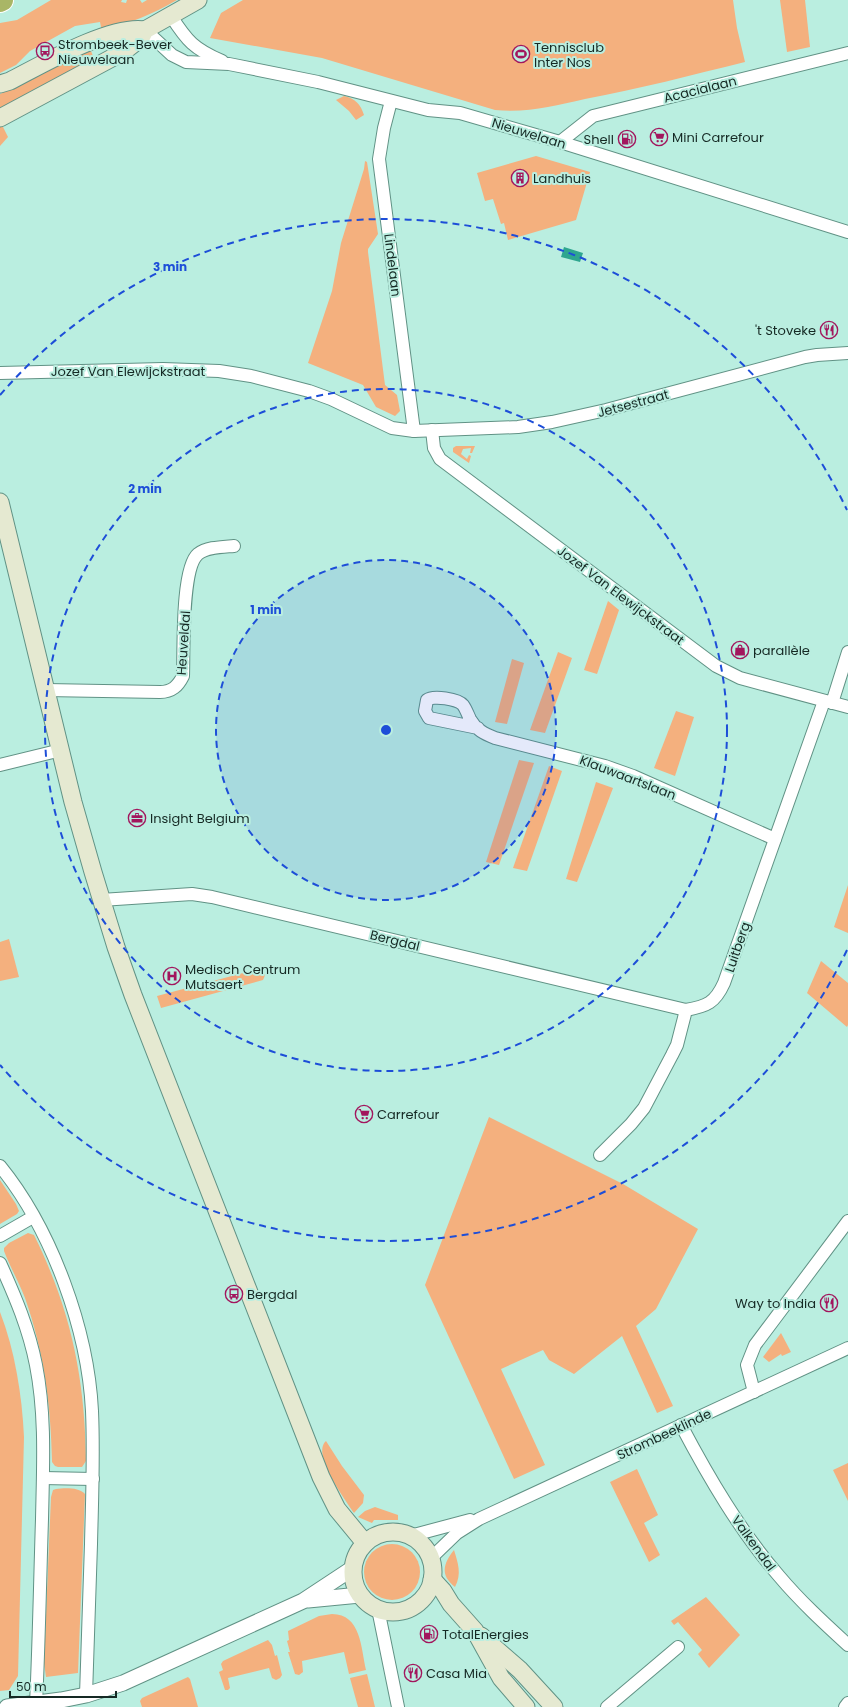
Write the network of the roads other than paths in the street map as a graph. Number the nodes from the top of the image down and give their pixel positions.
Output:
1 (198, 0) edge
2 (171, 16) junction
3 (145, 30) junction
4 (848, 53) edge
5 (228, 64) junction
6 (3, 84) edge
7 (391, 101) junction
8 (0, 118) edge
9 (560, 142) junction
10 (848, 232) edge
11 (848, 353) edge
12 (0, 373) edge
13 (432, 430) junction
14 (414, 431) junction
15 (0, 502) edge
16 (234, 546) dead end
17 (848, 652) edge
18 (46, 690) junction
19 (828, 702) junction
20 (848, 707) edge
21 (478, 728) dead end
22 (61, 750) junction
23 (0, 765) edge
24 (775, 839) junction
25 (101, 900) junction
26 (686, 1010) junction
27 (600, 1155) dead end
28 (0, 1166) edge
29 (33, 1217) junction
30 (848, 1222) edge
31 (0, 1236) edge
32 (0, 1263) edge
33 (848, 1348) edge
34 (754, 1392) junction
35 (681, 1425) junction
36 (43, 1478) junction
37 (93, 1479) junction
38 (479, 1519) junction
39 (410, 1536) junction
40 (365, 1543) junction
41 (430, 1559) junction
42 (353, 1568) junction
43 (432, 1580) junction
44 (360, 1595) junction
45 (303, 1600) junction
46 (417, 1603) junction
47 (451, 1604) junction
48 (378, 1609) junction
49 (475, 1631) junction
50 (848, 1645) edge
51 (678, 1647) dead end
52 (86, 1695) junction
53 (848, 1703) edge
54 (36, 1704) junction
55 (61, 1704) edge
56 (7, 1707) edge
57 (398, 1707) edge
58 (526, 1707) edge
59 (554, 1707) edge
60 (607, 1707) edge
61 (847, 1707) edge

1 - 2 main road
2 - 3 main road
2 - 5 street, Nieuwelaan
3 - 5 street, Nieuwelaan
3 - 6 main road
3 - 8 main road
4 - 9 street, Acacialaan
5 - 7 street, Nieuwelaan
7 - 9 street, Nieuwelaan
7 - 14 street, Lindelaan
9 - 10 street, Nieuwelaan
11 - 13 street, Jetsestraat
12 - 14 street, Jozef Van Elewijckstraat
13 - 14 street, Jetsestraat
13 - 19 street, Jozef Van Elewijckstraat
15 - 18 main road
16 - 18 street, Heuveldal
17 - 19 street, Luitberg
18 - 22 main road
19 - 20 street, Jozef Van Elewijckstraat
19 - 24 street, Luitberg
21 - 24 street, Klauwaartslaan
22 - 23 street
22 - 25 main road
24 - 26 street, Luitberg
25 - 26 street, Bergdal
25 - 40 main road
26 - 27 street
28 - 29 street
29 - 31 street
29 - 37 street
30 - 34 street
32 - 36 street
33 - 34 street, Strombeeklinde
34 - 35 street, Strombeeklinde
35 - 38 street, Strombeeklinde
35 - 50 street, Valkendal
36 - 37 street
36 - 54 street
37 - 52 street
38 - 39 street, Strombeeklinde
38 - 41 street, Strombeeklinde
39 - 40 main road
39 - 41 main road
40 - 42 main road
41 - 43 main road
42 - 44 main road
42 - 45 street
43 - 46 main road
43 - 47 main road
44 - 45 street
44 - 48 main road
45 - 52 street
46 - 47 main road
46 - 48 main road
47 - 49 main road
48 - 57 street
49 - 58 main road
49 - 59 main road
51 - 60 street
52 - 55 street
53 - 61 street
54 - 55 street
54 - 56 street

